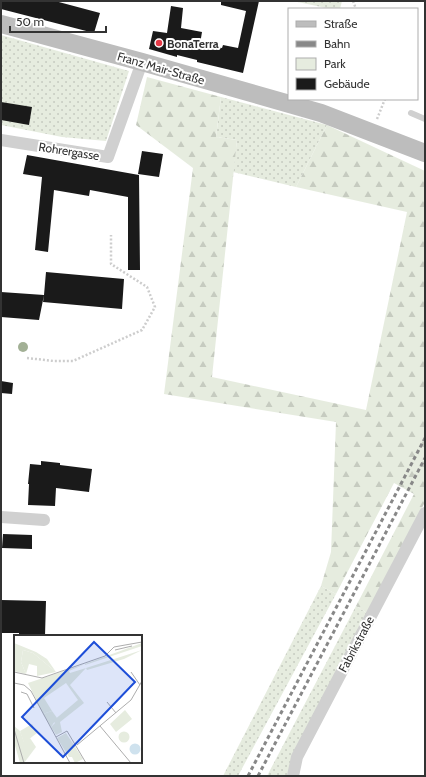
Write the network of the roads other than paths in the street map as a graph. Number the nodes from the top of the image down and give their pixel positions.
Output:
1 (1, 24) edge
2 (142, 62) junction
3 (411, 113) dead end
4 (425, 119) edge
5 (1, 140) edge
6 (425, 154) edge
7 (425, 513) edge
8 (1, 517) edge
9 (44, 520) dead end
10 (293, 776) edge

1 - 2 main road, Franz Mair-Straße
2 - 5 street, Rohrergasse
2 - 6 main road, Franz Mair-Straße
3 - 4 lane
7 - 10 street, Fabrikstraße
8 - 9 street

